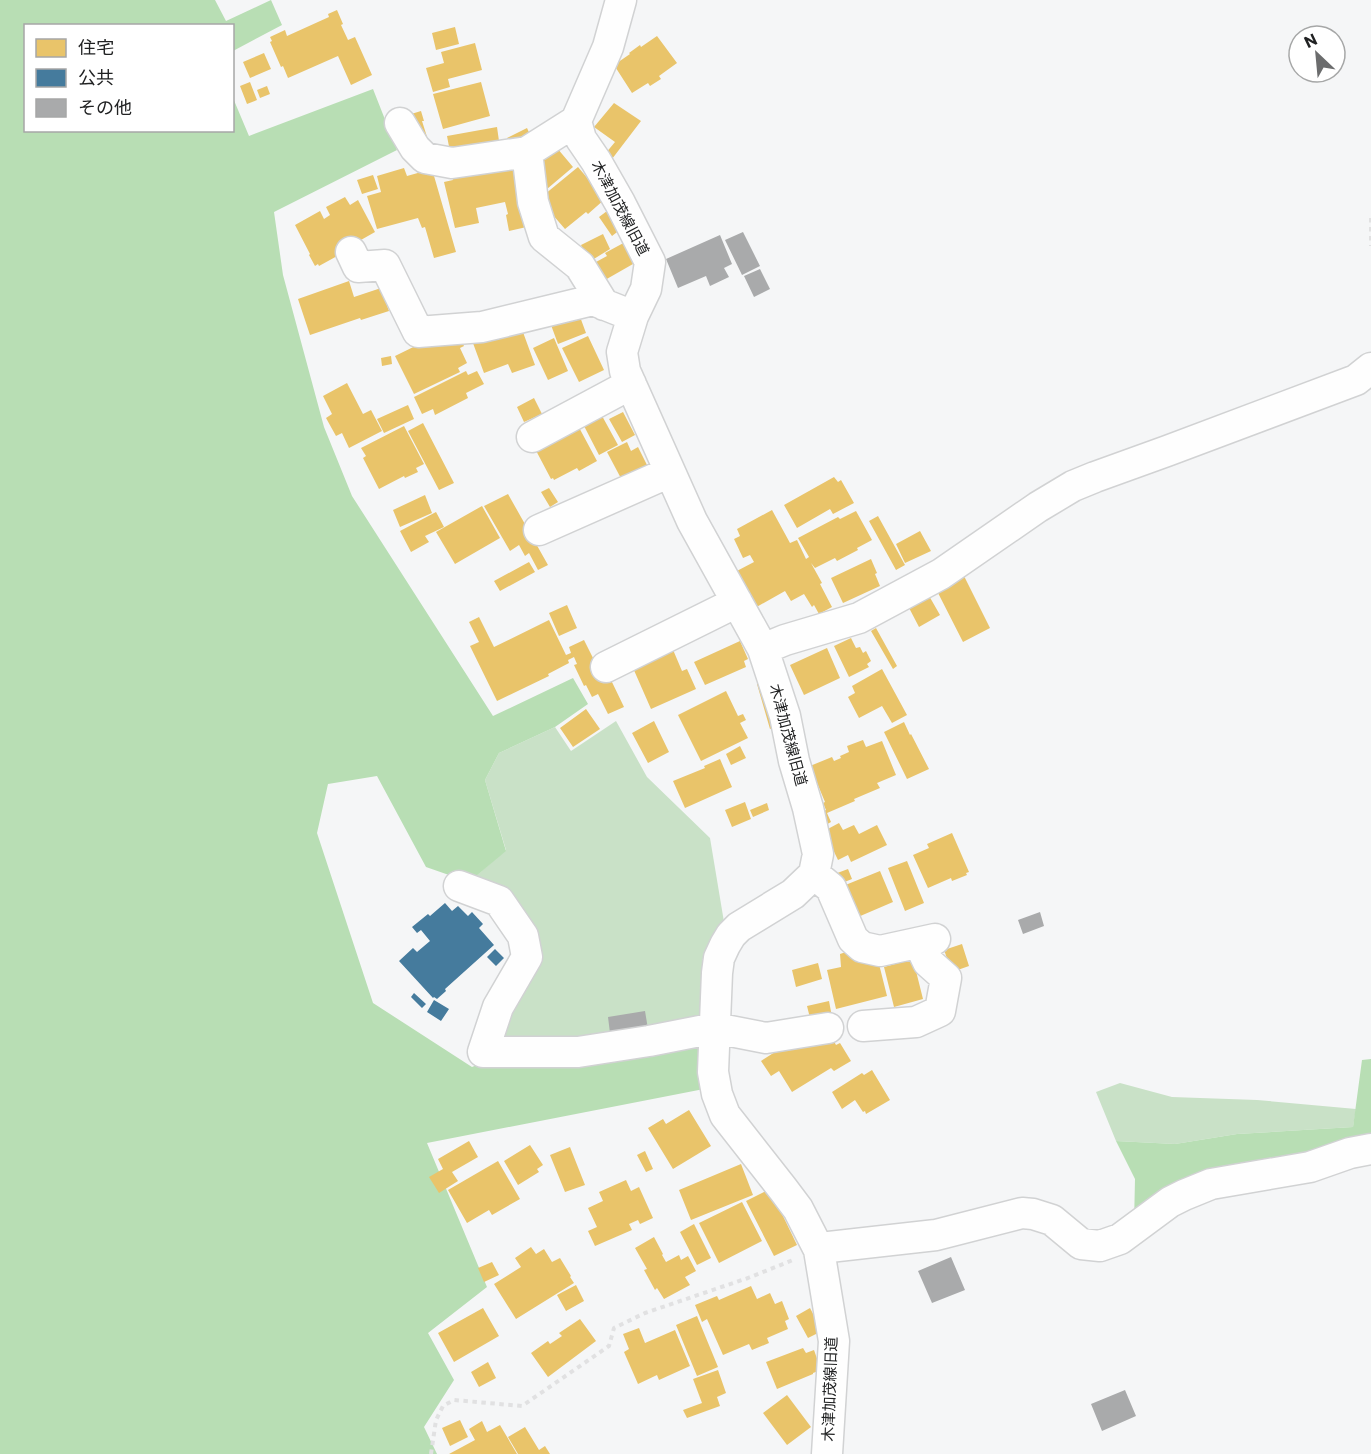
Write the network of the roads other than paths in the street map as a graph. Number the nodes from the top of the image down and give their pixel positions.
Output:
1 (621, 0) edge
2 (576, 121) junction
3 (400, 123) dead end
4 (527, 152) junction
5 (351, 252) dead end
6 (604, 304) junction
7 (633, 316) junction
8 (1371, 368) edge
9 (631, 384) junction
10 (532, 437) dead end
11 (670, 472) junction
12 (540, 530) dead end
13 (737, 602) junction
14 (763, 649) junction
15 (606, 667) dead end
16 (814, 874) junction
17 (459, 886) dead end
18 (863, 1026) dead end
19 (715, 1028) junction
20 (828, 1029) dead end
21 (1371, 1149) edge
22 (819, 1250) junction
23 (827, 1454) edge

1 - 2 street
2 - 4 street
2 - 7 street, 木津加茂線旧道
3 - 4 street
4 - 6 street
5 - 6 street
6 - 7 street
7 - 9 street, 木津加茂線旧道
8 - 14 street
9 - 10 street
9 - 11 street, 木津加茂線旧道
11 - 12 street
11 - 13 street, 木津加茂線旧道
13 - 14 street, 木津加茂線旧道
13 - 15 street
14 - 16 street, 木津加茂線旧道
16 - 18 street
16 - 19 street, 木津加茂線旧道
17 - 19 street
19 - 20 street
19 - 22 street, 木津加茂線旧道
21 - 22 street
22 - 23 street, 木津加茂線旧道

